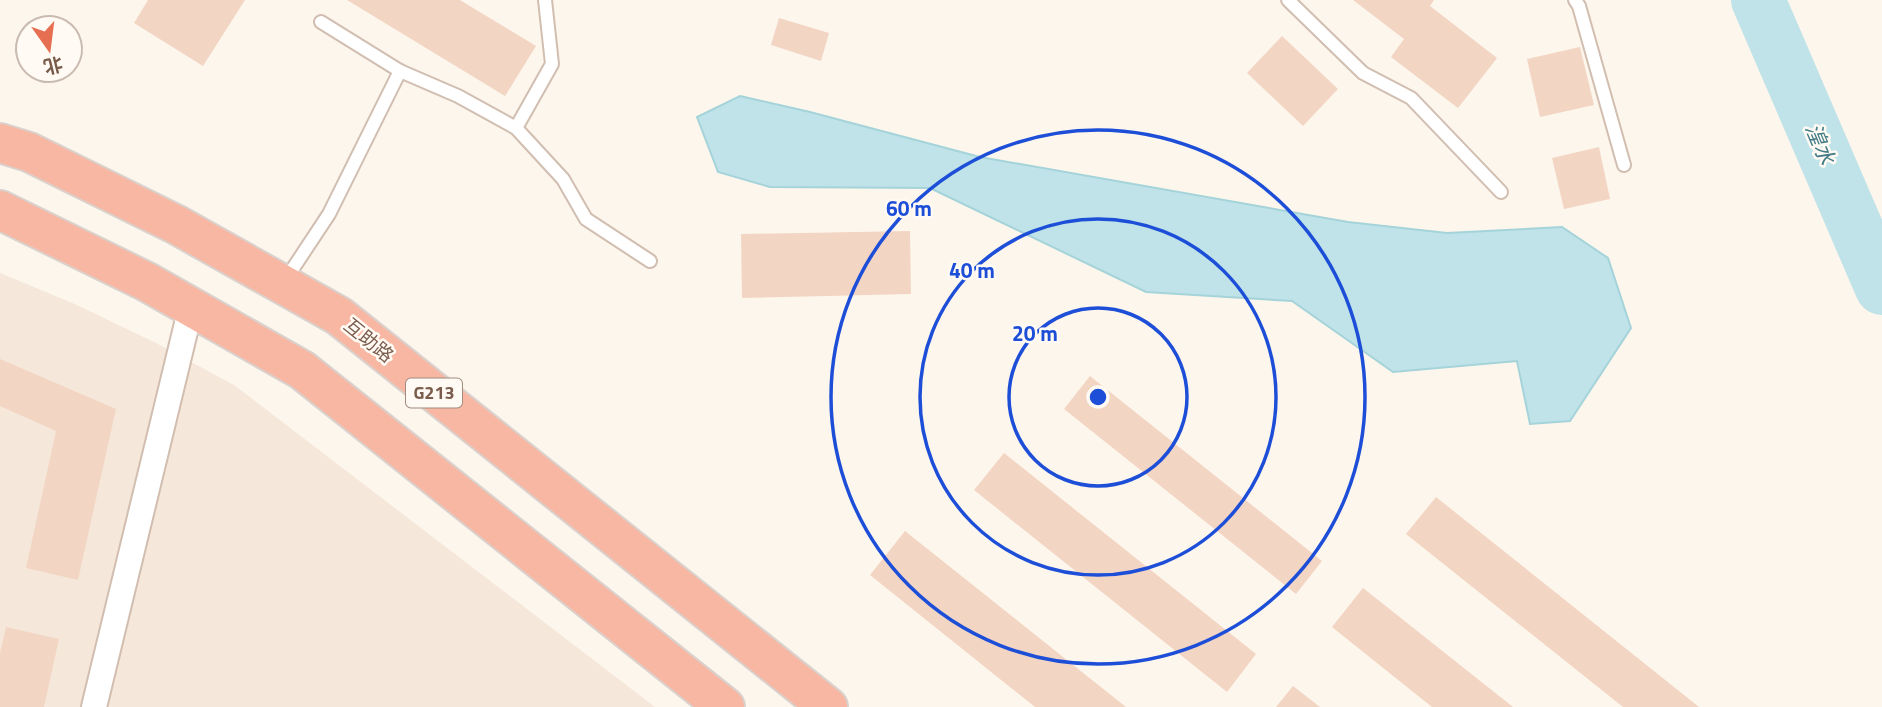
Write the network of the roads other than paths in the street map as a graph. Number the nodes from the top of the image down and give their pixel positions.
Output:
1 (545, 0) edge
2 (1288, 0) edge
3 (1575, 0) edge
4 (321, 22) dead end
5 (400, 71) junction
6 (516, 128) junction
7 (0, 143) edge
8 (1624, 166) dead end
9 (1501, 192) dead end
10 (0, 210) edge
11 (650, 261) dead end
12 (282, 285) junction
13 (191, 307) junction
14 (94, 707) edge
15 (725, 707) edge
16 (828, 707) edge

1 - 6 lane
2 - 9 lane
3 - 8 lane
4 - 5 lane
5 - 6 lane
5 - 12 lane
6 - 11 lane
7 - 12 highway, 互助路 / G213
10 - 13 highway
12 - 16 highway, 互助路 / G213
13 - 14 street
13 - 15 highway

